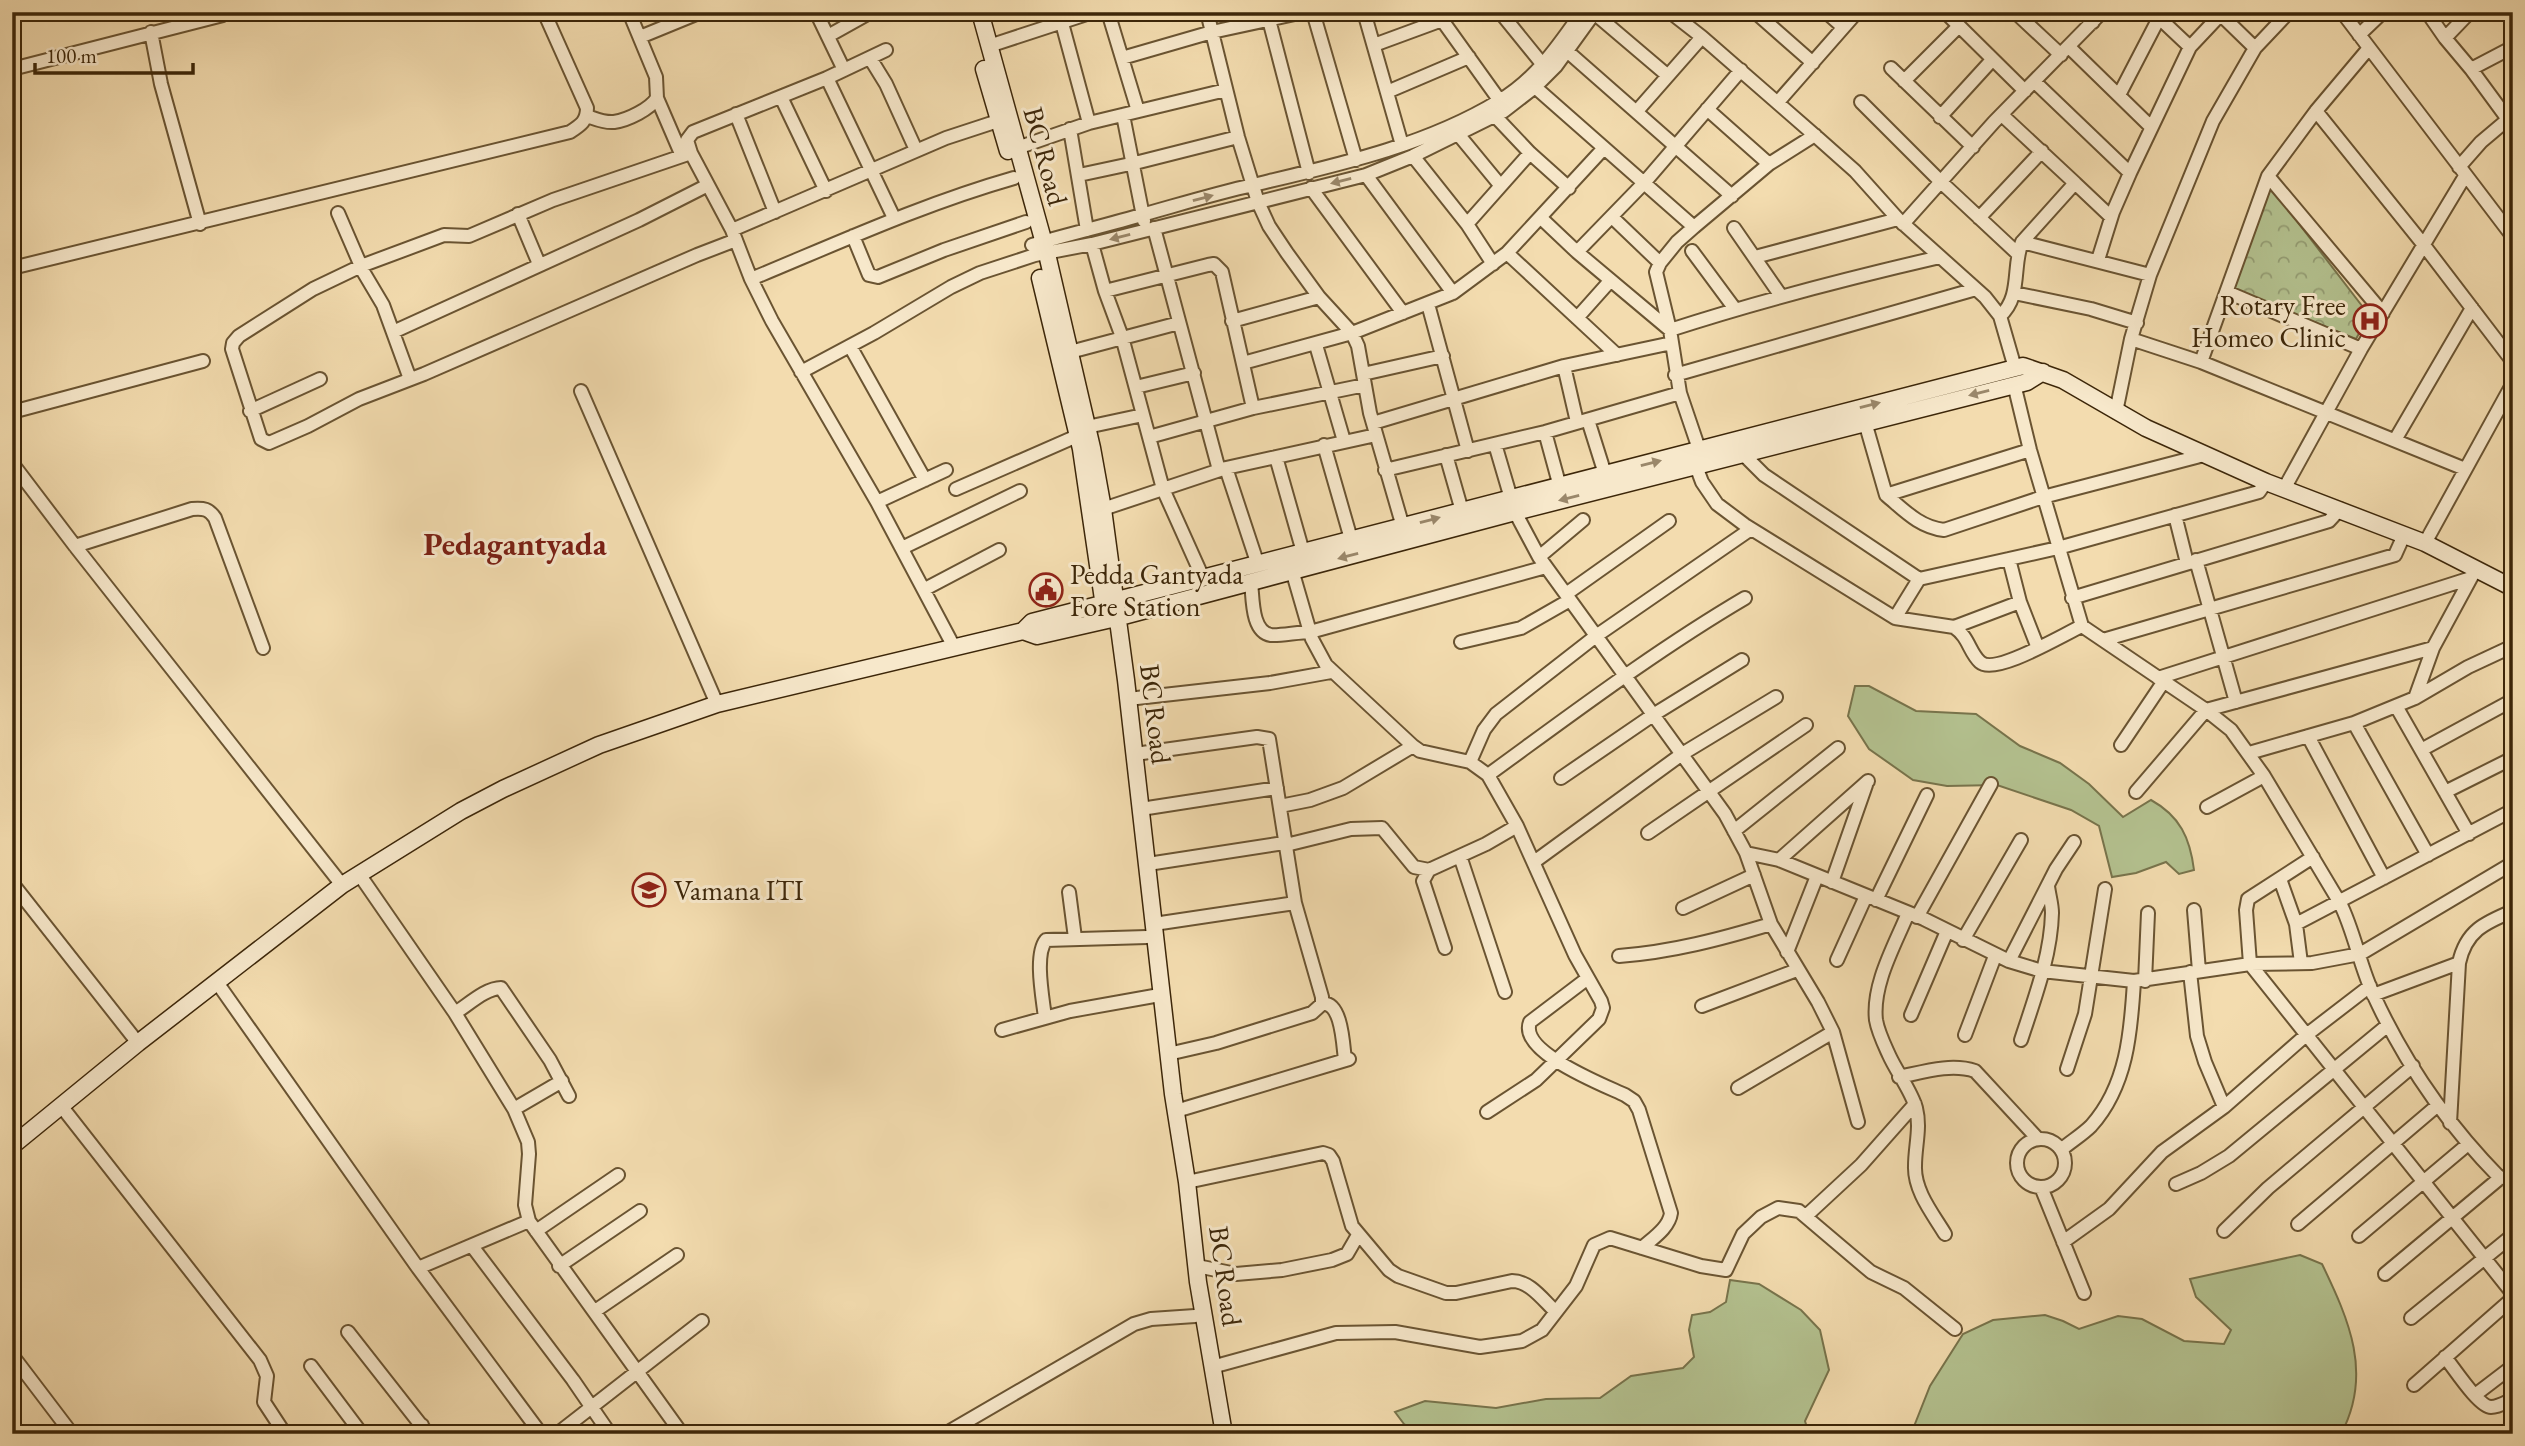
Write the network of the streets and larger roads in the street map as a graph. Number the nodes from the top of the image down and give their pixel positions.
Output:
1 (544, 12) edge
2 (629, 12) edge
3 (701, 12) edge
4 (816, 12) edge
5 (871, 12) edge
6 (969, 12) edge
7 (980, 12) edge
8 (1093, 12) edge
9 (1108, 12) edge
10 (1207, 12) edge
11 (1304, 12) edge
12 (1313, 12) edge
13 (1364, 12) edge
14 (1500, 12) edge
15 (1582, 12) edge
16 (1670, 12) edge
17 (1755, 12) edge
18 (1826, 12) edge
19 (1857, 12) edge
20 (1945, 12) edge
21 (2015, 12) edge
22 (2082, 12) edge
23 (2288, 12) edge
24 (2342, 12) edge
25 (2383, 12) edge
26 (2427, 12) edge
27 (2470, 12) edge
28 (1594, 13) edge
29 (2221, 13) edge
30 (223, 15) dead end
31 (2156, 15) edge
32 (1448, 16) edge
33 (1060, 17) edge
34 (1268, 17) edge
35 (2097, 17) edge
36 (1959, 26) junction
37 (1843, 27) junction
38 (151, 32) junction
39 (1212, 32) junction
40 (2360, 35) junction
41 (828, 36) junction
42 (640, 37) junction
43 (1702, 37) junction
44 (2445, 38) junction
45 (1374, 45) junction
46 (989, 46) junction
47 (2190, 47) junction
48 (2513, 47) edge
49 (2255, 48) junction
50 (2369, 48) junction
51 (887, 50) dead end
52 (1567, 51) junction
53 (2065, 51) junction
54 (1469, 57) junction
55 (870, 58) junction
56 (1122, 58) junction
57 (1992, 60) junction
58 (1813, 64) junction
59 (1543, 65) junction
60 (1891, 68) dead end
61 (12, 69) edge
62 (2471, 69) junction
63 (1741, 70) junction
64 (844, 71) junction
65 (1667, 75) junction
66 (827, 78) junction
67 (1904, 81) junction
68 (2030, 86) junction
69 (1535, 87) junction
70 (1226, 90) junction
71 (1387, 92) junction
72 (2119, 95) junction
73 (781, 97) junction
74 (657, 98) junction
75 (1500, 101) junction
76 (1778, 102) junction
77 (1861, 102) dead end
78 (1707, 109) junction
79 (1138, 111) junction
80 (1637, 111) junction
81 (2316, 111) junction
82 (736, 114) junction
83 (1124, 115) junction
84 (2002, 115) junction
85 (1495, 116) junction
86 (2510, 116) edge
87 (587, 117) junction
88 (1940, 117) junction
89 (1004, 119) junction
90 (1089, 123) junction
91 (2151, 127) junction
92 (1070, 129) junction
93 (1458, 134) junction
94 (1238, 137) junction
95 (1821, 140) junction
96 (1402, 145) junction
97 (1677, 146) junction
98 (1973, 147) junction
99 (1017, 148) junction
100 (1604, 148) junction
101 (916, 150) junction
102 (2042, 151) junction
103 (1530, 153) junction
104 (687, 154) junction
105 (1413, 156) junction
106 (1356, 160) junction
107 (1135, 163) junction
108 (1769, 164) junction
109 (872, 171) junction
110 (2462, 172) junction
111 (1309, 173) junction
112 (2130, 173) junction
113 (1079, 175) junction
114 (1366, 175) junction
115 (2268, 176) junction
116 (1014, 178) junction
117 (1941, 182) junction
118 (1644, 183) junction
119 (2075, 183) junction
120 (708, 185) junction
121 (1252, 185) junction
122 (1500, 185) junction
123 (1311, 188) junction
124 (1569, 188) junction
125 (826, 191) junction
126 (1732, 196) junction
127 (1258, 202) junction
128 (775, 212) junction
129 (338, 213) dead end
130 (518, 214) junction
131 (1144, 215) junction
132 (1612, 217) junction
133 (2111, 217) junction
134 (894, 218) junction
135 (1541, 218) junction
136 (1979, 218) junction
137 (1026, 222) junction
138 (1900, 222) junction
139 (200, 224) junction
140 (1467, 225) junction
141 (1694, 227) junction
142 (1734, 228) dead end
143 (1149, 229) junction
144 (1087, 230) junction
145 (734, 235) junction
146 (853, 236) junction
147 (2513, 237) edge
148 (1092, 244) junction
149 (2423, 244) junction
150 (2019, 247) junction
151 (1039, 249) junction
152 (1692, 251) dead end
153 (1577, 252) junction
154 (1507, 253) junction
155 (1755, 257) junction
156 (1940, 257) junction
157 (2098, 260) junction
158 (1660, 263) junction
159 (539, 264) junction
160 (1493, 264) junction
161 (361, 266) junction
162 (12, 268) edge
163 (1166, 275) junction
164 (2150, 275) junction
165 (751, 279) junction
166 (1610, 281) junction
167 (1976, 289) junction
168 (1105, 291) junction
169 (2227, 292) junction
170 (1452, 293) junction
171 (2014, 293) junction
172 (1781, 296) junction
173 (1319, 297) junction
174 (1429, 304) junction
175 (2472, 308) junction
176 (1735, 309) junction
177 (1403, 313) junction
178 (2383, 313) junction
179 (2000, 316) junction
180 (1577, 318) junction
181 (1232, 321) junction
182 (1179, 323) junction
183 (2137, 323) junction
184 (393, 332) junction
185 (1352, 333) junction
186 (1122, 337) junction
187 (1671, 337) junction
188 (2130, 339) junction
189 (1316, 345) junction
190 (850, 346) junction
191 (2361, 349) junction
192 (1070, 352) junction
193 (1617, 355) junction
194 (1443, 356) junction
195 (204, 361) dead end
196 (2202, 362) junction
197 (2513, 362) edge
198 (1243, 363) junction
199 (1564, 366) junction
200 (801, 372) junction
201 (1194, 373) junction
202 (1675, 375) junction
203 (2015, 376) junction
204 (320, 379) dead end
205 (410, 379) junction
206 (1364, 380) junction
207 (2513, 383) edge
208 (1136, 387) junction
209 (581, 391) dead end
210 (1328, 393) junction
211 (1680, 393) junction
212 (1454, 400) junction
213 (1253, 408) junction
214 (250, 411) junction
215 (12, 412) edge
216 (2116, 412) junction
217 (2327, 412) junction
218 (1143, 415) junction
219 (1206, 420) junction
220 (1583, 421) junction
221 (1865, 422) junction
222 (1375, 429) junction
223 (1082, 432) junction
224 (1545, 432) junction
225 (1149, 438) junction
226 (2395, 440) junction
227 (1344, 441) junction
228 (1495, 444) junction
229 (1324, 445) junction
230 (1699, 449) junction
231 (2030, 450) junction
232 (1468, 451) junction
233 (2204, 454) junction
234 (1446, 455) junction
235 (1744, 455) junction
236 (1276, 457) junction
237 (12, 463) edge
238 (1696, 466) junction
239 (1222, 469) junction
240 (2465, 469) junction
241 (946, 470) dead end
242 (1385, 470) junction
243 (1605, 474) junction
244 (925, 480) junction
245 (2266, 482) junction
246 (1560, 487) junction
247 (956, 489) dead end
248 (1163, 489) junction
249 (2284, 489) junction
250 (1020, 491) dead end
251 (1886, 495) junction
252 (2043, 497) junction
253 (877, 502) junction
254 (1513, 505) junction
255 (1103, 509) junction
256 (2340, 509) junction
257 (1462, 512) junction
258 (2175, 515) junction
259 (1583, 520) dead end
260 (1669, 521) dead end
261 (1751, 529) junction
262 (1403, 534) junction
263 (2404, 535) junction
264 (1352, 539) junction
265 (2425, 543) junction
266 (75, 547) junction
267 (902, 548) junction
268 (2057, 548) junction
269 (999, 550) dead end
270 (1303, 552) junction
271 (2009, 559) junction
272 (1543, 562) junction
273 (2191, 562) junction
274 (1258, 565) junction
275 (1292, 570) junction
276 (2473, 574) junction
277 (1203, 578) junction
278 (1919, 579) junction
279 (1251, 582) junction
280 (2513, 588) edge
281 (925, 589) junction
282 (1568, 597) junction
283 (1745, 598) dead end
284 (2072, 598) junction
285 (2020, 602) junction
286 (2210, 609) junction
287 (1110, 611) junction
288 (1895, 618) junction
289 (2082, 626) junction
290 (1954, 627) junction
291 (1310, 632) junction
292 (1596, 636) junction
293 (2103, 640) junction
294 (1461, 642) dead end
295 (2513, 646) edge
296 (954, 647) junction
297 (263, 648) dead end
298 (2038, 648) junction
299 (2433, 648) junction
300 (2224, 657) junction
301 (1742, 660) dead end
302 (1331, 672) junction
303 (1625, 676) junction
304 (2161, 679) junction
305 (1776, 697) dead end
306 (2415, 698) junction
307 (1128, 699) junction
308 (2513, 700) edge
309 (2236, 702) junction
310 (718, 704) junction
311 (2396, 706) junction
312 (2206, 710) junction
313 (1653, 715) junction
314 (2354, 723) junction
315 (1806, 725) dead end
316 (2308, 736) junction
317 (2121, 745) dead end
318 (1413, 746) junction
319 (1838, 748) dead end
320 (2421, 750) junction
321 (2249, 753) junction
322 (1135, 754) junction
323 (1682, 754) junction
324 (2513, 758) edge
325 (1470, 762) junction
326 (1488, 775) junction
327 (2264, 776) junction
328 (1561, 778) dead end
329 (1991, 784) dead end
330 (1277, 788) junction
331 (1710, 792) junction
332 (2136, 792) dead end
333 (2445, 792) junction
334 (1927, 795) dead end
335 (1280, 806) junction
336 (2207, 807) dead end
337 (1141, 808) junction
338 (2513, 810) edge
339 (1517, 826) junction
340 (1734, 831) junction
341 (1648, 833) dead end
342 (2469, 834) junction
343 (2021, 839) dead end
344 (2074, 842) dead end
345 (1284, 843) junction
346 (1746, 853) junction
347 (2428, 855) junction
348 (1460, 856) junction
349 (2313, 857) junction
350 (1779, 860) junction
351 (1534, 862) junction
352 (2513, 863) edge
353 (1148, 864) junction
354 (1429, 870) junction
355 (359, 874) junction
356 (1754, 875) junction
357 (1817, 876) junction
358 (2384, 878) junction
359 (2280, 879) junction
360 (1832, 882) junction
361 (13, 885) edge
362 (342, 885) junction
363 (2048, 886) junction
364 (2105, 889) dead end
365 (1069, 892) dead end
366 (1871, 898) junction
367 (2340, 902) junction
368 (1295, 903) junction
369 (1683, 908) dead end
370 (2194, 910) dead end
371 (2513, 911) edge
372 (2148, 913) dead end
373 (1912, 915) junction
374 (1771, 924) junction
375 (2296, 924) junction
376 (1151, 931) junction
377 (1947, 931) junction
378 (1075, 938) junction
379 (1963, 940) junction
380 (1445, 948) dead end
381 (1787, 952) junction
382 (2360, 954) junction
383 (1619, 956) dead end
384 (1995, 956) junction
385 (1837, 960) dead end
386 (2009, 961) junction
387 (2301, 963) junction
388 (2250, 964) junction
389 (2459, 964) junction
390 (1797, 970) junction
391 (2042, 971) junction
392 (2194, 972) junction
393 (1588, 978) junction
394 (2091, 978) junction
395 (216, 981) junction
396 (2139, 981) junction
397 (2372, 991) junction
398 (1505, 992) dead end
399 (1154, 996) junction
400 (1322, 1004) junction
401 (1702, 1006) dead end
402 (455, 1013) junction
403 (1911, 1015) dead end
404 (1045, 1018) junction
405 (2388, 1025) junction
406 (1002, 1030) dead end
407 (1833, 1032) junction
408 (1965, 1035) dead end
409 (132, 1036) junction
410 (2305, 1036) junction
411 (2021, 1040) dead end
412 (1165, 1049) junction
413 (1556, 1061) junction
414 (2413, 1066) junction
415 (2067, 1069) dead end
416 (2334, 1071) junction
417 (1899, 1077) junction
418 (562, 1081) junction
419 (1738, 1088) dead end
420 (569, 1096) dead end
421 (1915, 1104) junction
422 (2438, 1105) junction
423 (62, 1107) junction
424 (2224, 1107) junction
425 (2363, 1107) junction
426 (514, 1109) junction
427 (1176, 1111) junction
428 (1487, 1112) dead end
429 (1858, 1122) dead end
430 (2451, 1123) junction
431 (2038, 1139) junction
432 (2393, 1144) junction
433 (2467, 1145) junction
434 (12, 1146) edge
435 (2061, 1150) junction
436 (618, 1175) dead end
437 (2506, 1178) edge
438 (2423, 1182) junction
439 (1183, 1183) junction
440 (2176, 1184) dead end
441 (2041, 1187) junction
442 (639, 1210) dead end
443 (1806, 1216) junction
444 (2452, 1218) junction
445 (2298, 1224) dead end
446 (532, 1226) junction
447 (2224, 1231) dead end
448 (1945, 1234) dead end
449 (1358, 1235) junction
450 (2513, 1235) edge
451 (2359, 1236) dead end
452 (2063, 1242) junction
453 (472, 1246) junction
454 (1642, 1248) junction
455 (677, 1255) dead end
456 (2484, 1258) junction
457 (559, 1266) junction
458 (1197, 1266) junction
459 (418, 1268) junction
460 (2385, 1274) dead end
461 (2084, 1293) dead end
462 (2513, 1296) edge
463 (595, 1311) junction
464 (1556, 1312) junction
465 (1195, 1317) junction
466 (2411, 1318) dead end
467 (702, 1321) dead end
468 (1955, 1329) dead end
469 (348, 1332) dead end
470 (12, 1355) edge
471 (2445, 1357) junction
472 (311, 1366) dead end
473 (2513, 1366) edge
474 (1208, 1368) junction
475 (639, 1372) junction
476 (2414, 1385) dead end
477 (2475, 1395) junction
478 (2513, 1399) edge
479 (592, 1408) junction
480 (425, 1430) edge
481 (72, 1434) edge
482 (285, 1434) edge
483 (362, 1434) edge
484 (411, 1434) edge
485 (541, 1434) edge
486 (557, 1434) edge
487 (610, 1434) edge
488 (682, 1434) edge
489 (945, 1434) edge
490 (1216, 1434) edge
491 (1224, 1434) edge

1 - 87 street
2 - 42 street
3 - 42 street
4 - 41 street
5 - 41 street
6 - 89 street
7 - 46 street, BC Road
8 - 33 street
9 - 56 street
10 - 39 street
11 - 34 street
12 - 106 street
13 - 45 street
14 - 59 street
15 - 59 street
16 - 43 street
17 - 58 street
18 - 37 street
19 - 37 street
20 - 36 street
21 - 53 street
22 - 35 street
23 - 49 street
24 - 40 street
25 - 40 street
26 - 44 street
27 - 44 street
28 - 52 street
28 - 65 street
29 - 47 street
29 - 49 street
30 - 38 street
31 - 47 street
31 - 72 street
32 - 45 street
32 - 54 street
33 - 46 street
33 - 90 street
34 - 39 street
34 - 111 street
35 - 53 street
36 - 57 street
36 - 67 street
37 - 58 street
38 - 61 street
38 - 139 street
39 - 56 street
39 - 70 street
40 - 50 street
41 - 64 street
42 - 74 street
43 - 63 street
43 - 65 street
44 - 62 street
45 - 71 street
46 - 89 street, BC Road
47 - 91 street
48 - 62 street
49 - 164 street
50 - 81 street
50 - 110 street
51 - 55 street
52 - 69 street
52 - 80 street
53 - 68 street
53 - 72 street
54 - 71 street
54 - 75 street
55 - 64 street
55 - 101 street
56 - 79 street
57 - 68 street
57 - 88 street
58 - 76 street
59 - 75 street
60 - 67 street
62 - 86 street
63 - 76 street
63 - 78 street
64 - 66 street
65 - 80 street
66 - 73 street
66 - 109 street
67 - 88 street
68 - 84 street
68 - 112 street
69 - 85 street
69 - 100 street
70 - 79 street
70 - 94 street
71 - 96 street
72 - 91 street
73 - 82 street
73 - 125 street
74 - 87 street
74 - 104 street
75 - 96 street
76 - 95 street
77 - 117 street
78 - 97 street
78 - 108 street
79 - 83 street
80 - 97 street
81 - 115 street
81 - 149 street
82 - 104 street
82 - 128 street
83 - 90 street
83 - 107 street
84 - 98 street
84 - 102 street
85 - 93 street
85 - 103 street
86 - 110 street
87 - 139 street
88 - 98 street
89 - 99 street, BC Road
89 - 101 street
89 - 116 street
90 - 92 street
91 - 112 street
92 - 99 street
92 - 113 street
93 - 105 street
93 - 122 street
94 - 107 street
94 - 121 street
95 - 108 street
95 - 138 street
96 - 106 street
97 - 118 street
97 - 126 street
98 - 117 street
99 - 151 street, BC Road
100 - 118 street
100 - 124 street
101 - 109 street
102 - 119 street
102 - 136 street
103 - 122 street
103 - 124 street
104 - 120 street
104 - 130 street
105 - 114 street
105 - 140 street
106 - 111 street
107 - 113 street
107 - 131 street
108 - 126 street
109 - 125 street
109 - 134 street
110 - 147 street
110 - 149 street
111 - 121 street
112 - 133 street
113 - 144 street
114 -> 123 street
114 - 170 street
115 - 169 street
115 - 178 street
116 - 134 street
116 - 137 street
117 - 136 street
117 - 138 street
118 - 132 street
118 - 141 street
119 - 133 street
119 - 150 street
120 - 145 street
120 - 159 street
121 - 127 street
131 -> 121 street
122 - 140 street
123 - 127 street
123 - 177 street
124 - 135 street
125 - 128 street
126 - 141 street
127 - 143 street
127 - 173 street
128 - 145 street
129 - 161 street
130 - 159 street
130 - 161 street
131 - 143 street
131 - 144 street
132 - 153 street
132 - 158 street
133 - 157 street
134 - 146 street
135 - 153 street
135 - 154 street
136 - 150 street
137 - 146 street
137 - 151 street
138 - 155 street
138 - 156 street
139 - 162 street
140 - 160 street
141 - 158 street
142 - 155 street
143 -> 148 street
143 - 163 street
144 - 151 street
145 - 165 street
145 - 205 street
146 - 165 street
148 - 151 street
148 - 168 street
149 - 175 street
149 - 178 street
150 - 157 street
150 - 171 street
151 - 190 street
151 - 192 street, BC Road
151 - 223 street
152 - 176 street
153 - 166 street
154 - 160 street
154 - 180 street
155 - 172 street
156 - 167 street
156 - 172 street
157 - 164 street
158 - 187 street
159 - 184 street
160 - 170 street
161 - 184 street
161 - 214 street
163 - 168 street
163 - 181 street
163 - 182 street
164 - 183 street
165 - 200 street
166 - 180 street
166 - 187 street
167 - 179 street
167 - 202 street
168 - 186 street
169 - 191 street
169 - 196 street
170 - 174 street
171 - 179 street
171 - 183 street
172 - 176 street
173 - 181 street
173 - 185 street
174 - 177 street
174 - 194 street
175 - 197 street
175 - 226 street
176 - 187 street
177 - 185 street
178 - 191 street
179 - 203 street
180 - 193 street
181 - 198 street
182 - 186 street
182 - 201 street
183 - 188 street
184 - 205 street
185 - 189 street
185 - 206 street
186 - 192 street
186 - 208 street
187 - 193 street
187 - 202 street
188 - 196 street
188 - 216 street
189 - 198 street
189 - 210 street
190 - 200 street
190 - 244 street
191 - 217 street
192 - 223 street, BC Road
193 - 199 street
194 - 206 street
194 - 212 street
195 - 215 street
196 - 217 street
198 - 213 street
199 - 212 street
199 - 220 street
200 - 253 street
201 - 208 street
201 - 219 street
202 - 211 street
203 - 216 street
203 -> 221 street
230 -> 203 street
203 - 231 street
204 - 214 street
205 - 214 street
206 - 210 street
206 - 222 street
207 - 240 street
208 - 218 street
209 - 310 street
210 - 213 street
210 - 227 street
211 - 220 street
211 - 230 street
212 - 222 street
212 - 232 street
213 - 219 street
216 - 233 street
217 - 226 street
217 - 249 street
218 - 223 street
218 - 225 street
219 - 225 street
219 - 239 street
220 - 224 street
220 - 243 street
221 - 235 street
221 - 251 street
222 - 227 street
222 - 242 street
223 - 247 street
223 - 255 street, BC Road
223 - 287 street
224 - 228 street
224 - 246 street
225 - 248 street
226 - 240 street
227 - 229 street
228 - 232 street
228 - 254 street
229 - 236 street
229 - 264 street
243 -> 230 street
231 - 251 street
231 - 252 street
232 - 234 street
233 - 245 street
233 - 252 street
234 - 242 street
234 - 257 street
235 - 238 street
235 - 278 street
236 - 239 street
236 - 270 street
237 - 266 street
238 -> 254 street
238 - 261 street
239 - 248 street
239 - 274 street
240 - 265 street
241 - 244 street
242 - 262 street
243 - 246 street
244 - 253 street
245 - 249 street
245 - 258 street
246 - 254 street
248 - 255 street
248 - 277 street
249 - 256 street
250 - 267 street
251 - 252 street
252 - 268 street
253 - 267 street
254 - 257 street
254 - 262 street
254 - 272 street
255 - 287 street, BC Road
256 - 263 street
256 - 273 street
262 -> 257 street
258 - 268 street
258 - 273 street
259 - 272 street
260 - 282 street
261 - 288 street
261 - 292 street
262 - 264 street
262 -> 275 street
263 - 265 street
263 - 286 street
264 - 270 street
265 - 276 street
266 - 297 street
266 - 362 street
267 - 281 street
268 - 271 street
268 - 284 street
269 - 281 street
270 - 274 street
271 - 278 street
271 - 285 street
272 - 282 street
272 - 291 street
273 - 284 street
273 - 286 street
274 - 277 street
275 - 279 street
275 - 291 street
276 - 280 street
276 - 299 street
276 - 300 street
277 - 287 street
278 - 288 street
279 - 287 street
279 - 291 street
281 - 296 street
282 - 292 street
282 - 294 street
283 - 303 street
284 - 289 street
285 - 290 street
285 - 298 street
286 - 293 street
286 - 300 street
287 - 296 street
287 - 307 street, BC Road
287 - 376 street, BC Road
288 - 290 street
289 - 293 street
289 - 298 street
290 - 298 street
291 - 302 street
292 - 303 street
292 - 325 street
293 - 304 street
295 - 306 street
296 - 310 street
299 - 306 street
299 - 309 street
300 - 304 street
300 - 309 street
301 - 313 street
302 - 307 street
302 - 318 street
303 - 313 street
303 - 326 street
304 - 312 street
304 - 317 street
305 - 323 street
306 - 311 street
307 - 322 street, BC Road
308 - 320 street
309 - 312 street
310 - 355 street
311 - 314 street
311 - 320 street
312 - 321 street
312 - 332 street
313 - 323 street
313 - 328 street
314 - 316 street
314 - 347 street
315 - 331 street
316 - 321 street
316 - 358 street
318 - 325 street
318 - 335 street
319 - 340 street
320 - 333 street
321 - 327 street
322 - 330 street
322 - 337 street, BC Road
323 - 331 street
323 - 351 street
324 - 333 street
325 - 326 street
326 - 339 street
327 - 336 street
327 - 349 street
329 - 373 street
330 - 335 street
330 - 337 street
331 - 340 street
331 - 341 street
333 - 342 street
334 - 366 street
335 - 345 street
337 - 353 street, BC Road
338 - 342 street
339 - 348 street
339 - 351 street
340 - 346 street
342 - 347 street
343 - 379 street
344 - 363 street
345 - 353 street
345 - 354 street
345 - 368 street
346 - 350 street
346 - 356 street
347 - 358 street
348 - 354 street
348 - 398 street
349 - 359 street
349 - 367 street
350 - 357 street
350 - 360 street
351 - 393 street
352 - 382 street
353 - 376 street, BC Road
354 - 380 street
355 - 362 street
355 - 402 street
356 - 369 street
356 - 374 street
357 - 360 street
357 - 381 street
358 - 367 street
359 - 375 street
359 - 388 street
360 - 366 street
361 - 409 street
362 - 395 street
363 - 386 street
363 - 391 street
364 - 394 street
365 - 378 street
366 - 373 street
366 - 385 street
367 - 375 street
367 - 382 street
368 - 376 street
368 - 400 street
370 - 392 street
371 - 389 street
372 - 396 street
373 - 377 street
373 - 417 street
374 - 381 street
374 - 383 street
375 - 387 street
376 - 378 street
376 - 399 street, BC Road
376 - 412 street, BC Road
377 - 379 street
377 - 403 street
378 - 404 street
379 - 384 street
381 - 390 street
382 - 387 street
382 - 397 street
384 - 386 street
384 - 408 street
386 - 391 street
387 - 388 street
388 - 392 street
388 - 410 street
389 - 397 street
389 - 430 street
390 - 401 street
390 - 407 street
391 - 394 street
391 - 411 street
392 - 396 street
392 - 424 street
393 - 413 street
393 - 413 street
394 - 396 street
394 - 415 street
395 - 409 street
395 - 459 street
396 - 435 street
397 - 405 street
397 - 410 street
399 - 404 street
399 - 412 street, BC Road
400 - 412 street
400 - 427 street
402 - 418 street
402 - 426 street
404 - 406 street
405 - 414 street
405 - 416 street
407 - 419 street
407 - 429 street
409 - 423 street
410 - 416 street
410 - 424 street
412 - 427 street, BC Road
412 - 439 street, BC Road
413 - 428 street
413 - 454 street
414 - 422 street
414 - 425 street
416 - 425 street
416 - 440 street
417 - 421 street
417 - 431 street
418 - 420 street
418 - 426 street
421 - 443 street
421 - 448 street
422 - 430 street
422 - 432 street
423 - 434 street
423 - 482 street
424 - 452 street
425 - 432 street
425 - 447 street
426 - 446 street
427 - 439 street, BC Road
430 - 433 street
431 - 435 street
431 - 441 street
432 - 438 street
432 - 445 street
433 - 437 street
433 - 438 street
435 - 441 street
436 - 446 street
437 - 444 street
438 - 444 street
438 - 451 street
439 - 449 street
439 - 458 street, BC Road
439 - 465 street, BC Road
441 - 452 street
442 - 457 street
443 - 454 street
443 - 468 street
444 - 456 street
444 - 460 street
446 - 453 street
446 - 457 street
449 - 458 street
449 - 464 street
450 - 456 street
452 - 461 street
453 - 459 street
453 - 479 street
454 - 464 street
455 - 463 street
456 - 462 street
456 - 466 street
457 - 463 street
458 - 474 street, BC Road
459 - 485 street
462 - 471 street
463 - 475 street
464 - 474 street
465 - 474 street, BC Road
465 - 489 street
467 - 475 street
469 - 480 street
470 - 481 street
471 - 476 street
471 - 477 street
472 - 483 street
473 - 477 street
474 - 490 street, BC Road
474 - 491 street, BC Road
475 - 479 street
475 - 488 street
477 - 478 street
479 - 486 street
479 - 487 street
480 - 484 street

